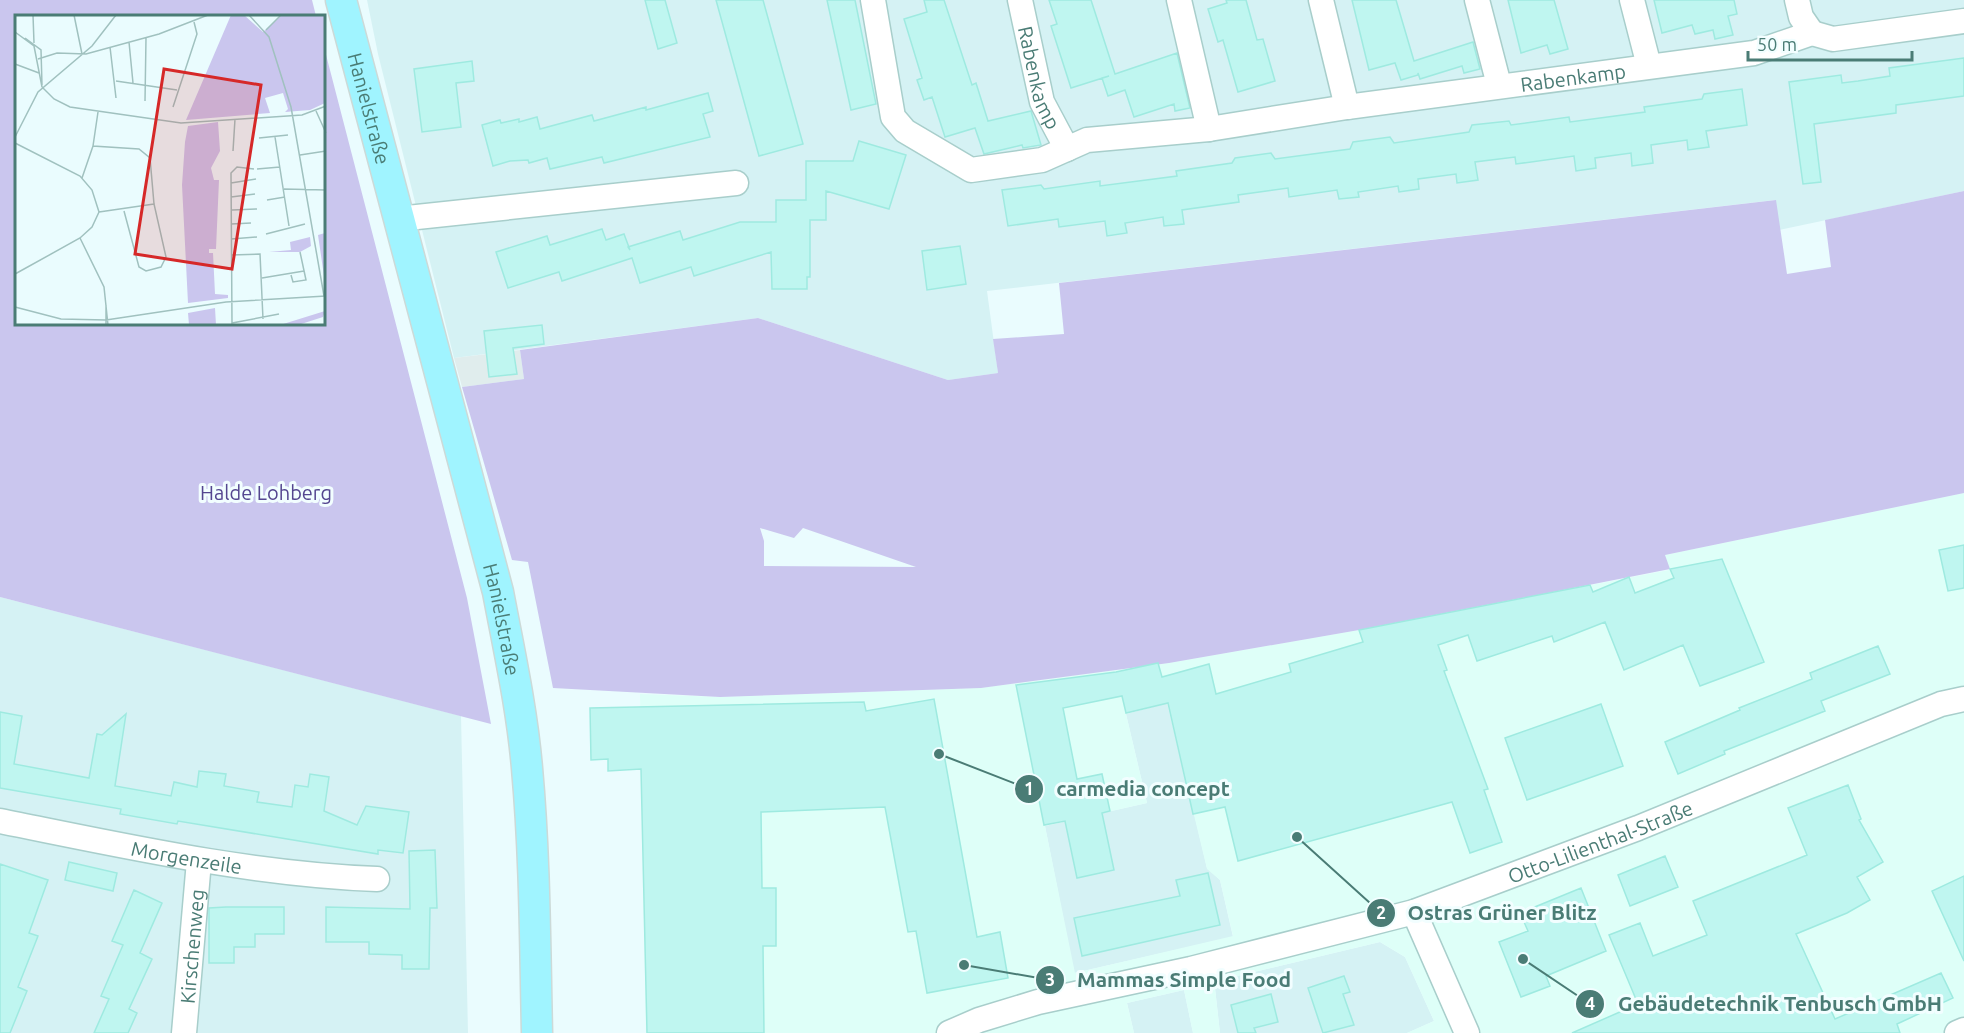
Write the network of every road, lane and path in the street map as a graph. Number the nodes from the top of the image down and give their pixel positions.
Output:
1 (341, 0) edge
2 (873, 0) edge
3 (1020, 0) edge
4 (1179, 0) edge
5 (1321, 0) edge
6 (1477, 0) edge
7 (1632, 0) edge
8 (1797, 0) edge
9 (1964, 21) edge
10 (1812, 33) junction
11 (1649, 66) junction
12 (1499, 85) junction
13 (1347, 106) junction
14 (1209, 129) junction
15 (1067, 149) junction
16 (736, 183) dead end
17 (398, 219) junction
18 (1964, 699) edge
19 (0, 821) edge
20 (199, 861) junction
21 (377, 879) dead end
22 (1414, 912) junction
23 (1964, 1030) edge
24 (184, 1033) edge
25 (537, 1033) edge
26 (949, 1033) edge
27 (1467, 1033) edge
28 (1957, 1033) edge

1 - 17 main road, Hanielstraße
2 - 15 street, Rabenkamp
3 - 15 street, Rabenkamp
4 - 14 street
5 - 13 street
6 - 12 street, Rabenkamp
7 - 11 street, Rabenkamp
8 - 10 street
9 - 10 street, Rabenkamp
10 - 11 street, Rabenkamp
11 - 12 street, Rabenkamp
12 - 13 street, Rabenkamp
13 - 14 street, Rabenkamp
14 - 15 street, Rabenkamp
16 - 17 street
17 - 25 main road, Hanielstraße
18 - 22 street, Otto-Lilienthal-Straße
19 - 20 street, Morgenzeile
20 - 21 street, Morgenzeile
20 - 24 street, Kirschenweg
22 - 26 street, Otto-Lilienthal-Straße
22 - 27 street
23 - 28 street

